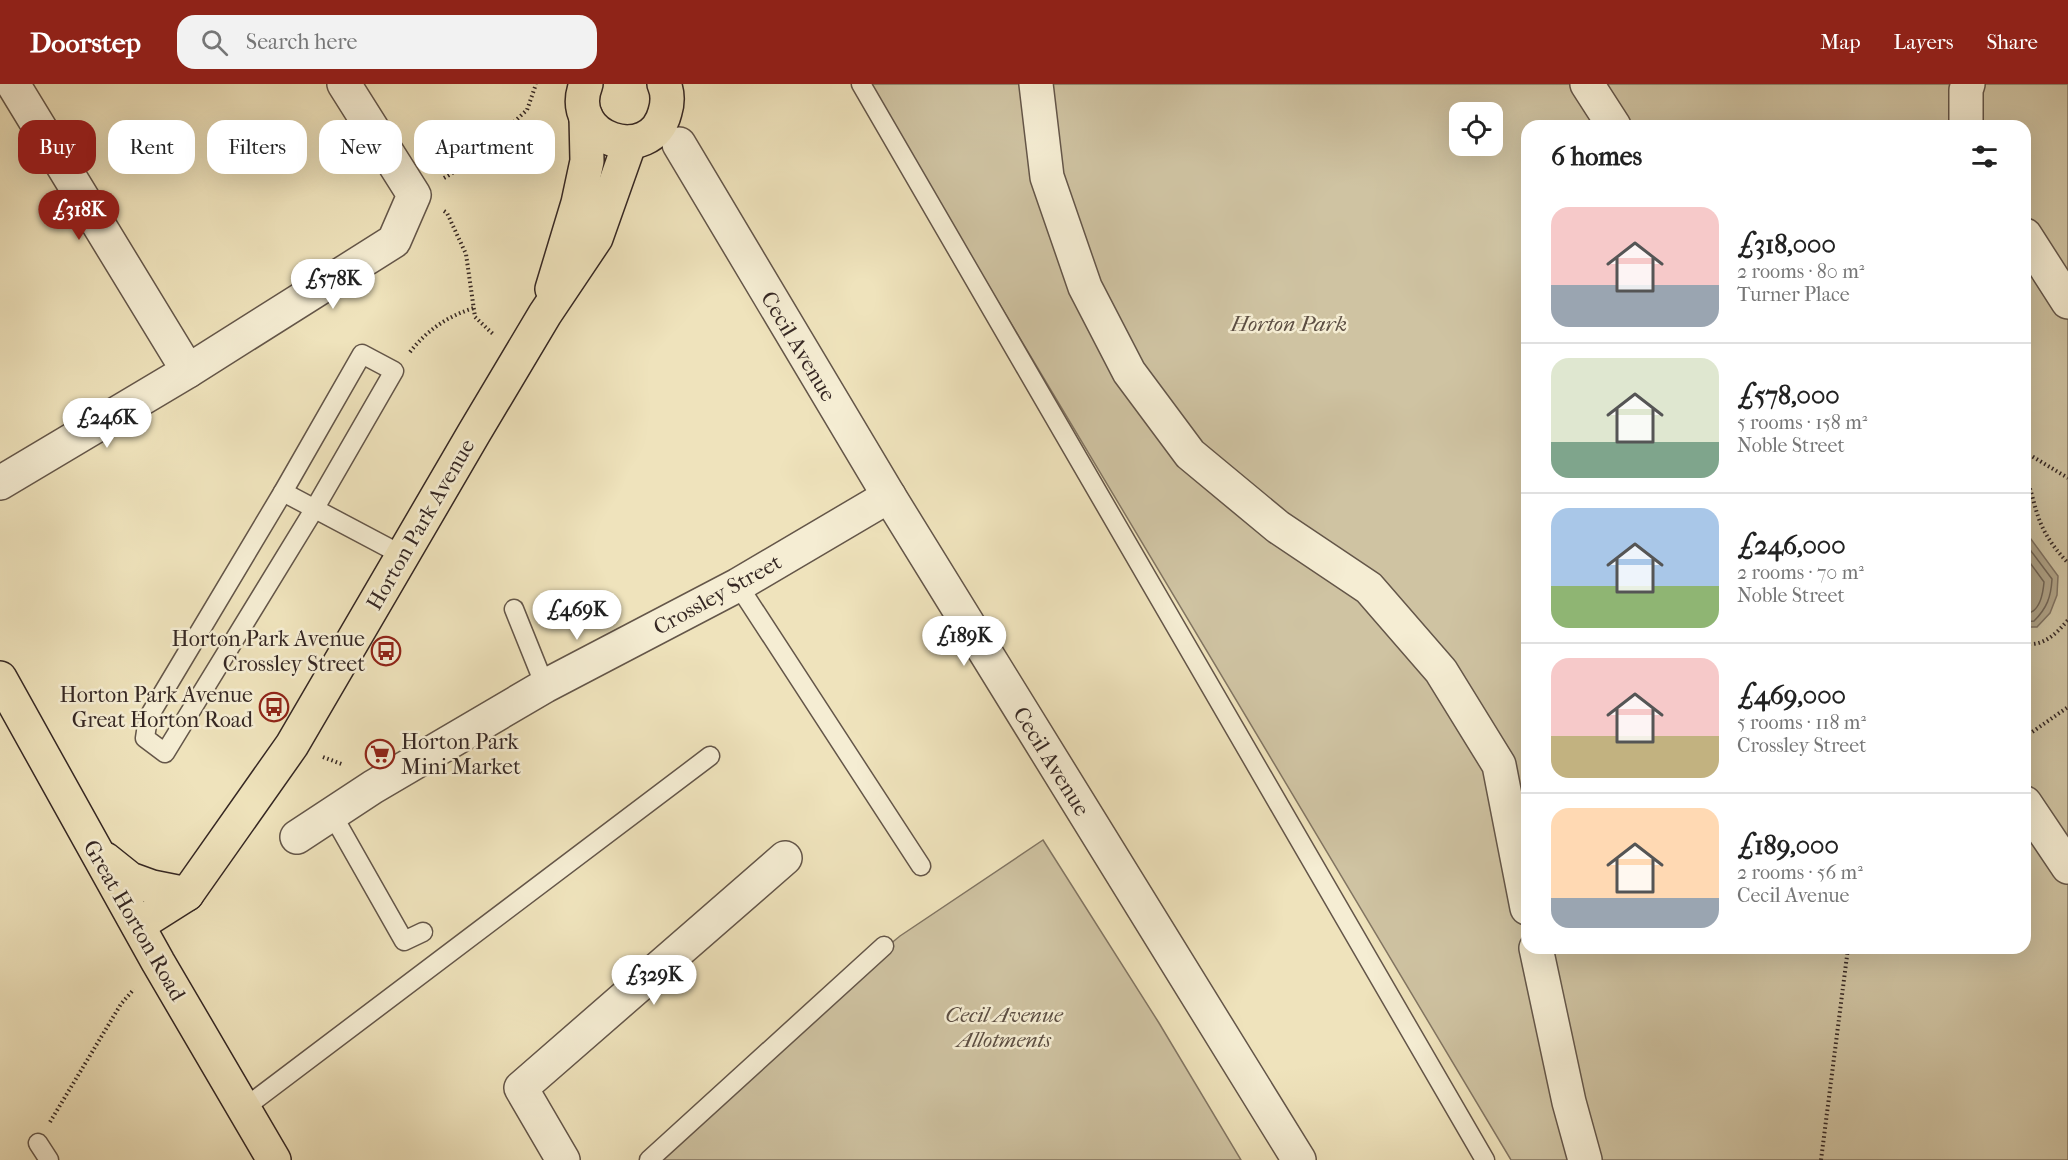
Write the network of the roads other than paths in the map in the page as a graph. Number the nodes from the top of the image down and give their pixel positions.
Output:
1 (14, 84) edge
2 (344, 84) edge
3 (586, 84) edge
4 (861, 84) edge
5 (1036, 84) edge
6 (1587, 84) edge
7 (1968, 84) edge
8 (586, 117) junction
9 (1610, 120) edge
10 (1966, 120) edge
11 (657, 123) edge
12 (2031, 244) edge
13 (2068, 302) edge
14 (545, 314) junction
15 (188, 371) junction
16 (0, 483) edge
17 (283, 492) junction
18 (889, 496) junction
19 (315, 508) junction
20 (402, 555) junction
21 (738, 585) junction
22 (514, 609) dead end
23 (0, 678) edge
24 (545, 686) junction
25 (710, 756) dead end
26 (2031, 812) edge
27 (332, 814) junction
28 (297, 837) dead end
29 (99, 854) junction
30 (785, 858) dead end
31 (921, 866) dead end
32 (2068, 867) edge
33 (1521, 877) edge
34 (187, 894) junction
35 (138, 926) junction
36 (423, 932) dead end
37 (884, 946) dead end
38 (1537, 954) edge
39 (243, 1109) junction
40 (35, 1152) edge
41 (49, 1160) edge
42 (274, 1160) edge
43 (563, 1160) edge
44 (649, 1160) edge
45 (1299, 1160) edge
46 (1485, 1160) edge
47 (1585, 1160) edge

1 - 15 street
2 - 15 street
3 - 8 main road, Horton Park Avenue
4 - 46 lane
5 - 33 street
6 - 9 street
7 - 10 street
8 - 11 main road
8 - 14 main road, Horton Park Avenue
11 - 14 main road, Horton Park Avenue
11 - 18 street, Cecil Avenue
12 - 13 street
14 - 20 main road, Horton Park Avenue
15 - 16 street
17 - 19 lane
17 - 19 lane
17 - 19 lane
18 - 21 street, Crossley Street
18 - 45 street, Cecil Avenue
19 - 20 lane
20 - 34 main road, Horton Park Avenue
21 - 24 street, Crossley Street
21 - 31 lane
22 - 24 lane
23 - 29 main road, Great Horton Road
24 - 27 street, Crossley Street
25 - 39 lane
26 - 32 street
27 - 28 street, Crossley Street
27 - 36 lane
29 - 34 main road
29 - 35 main road, Great Horton Road
30 - 43 street
34 - 35 main road, Horton Park Avenue
35 - 39 main road, Great Horton Road
37 - 44 lane
38 - 47 street
39 - 42 main road, Great Horton Road
40 - 41 lane

